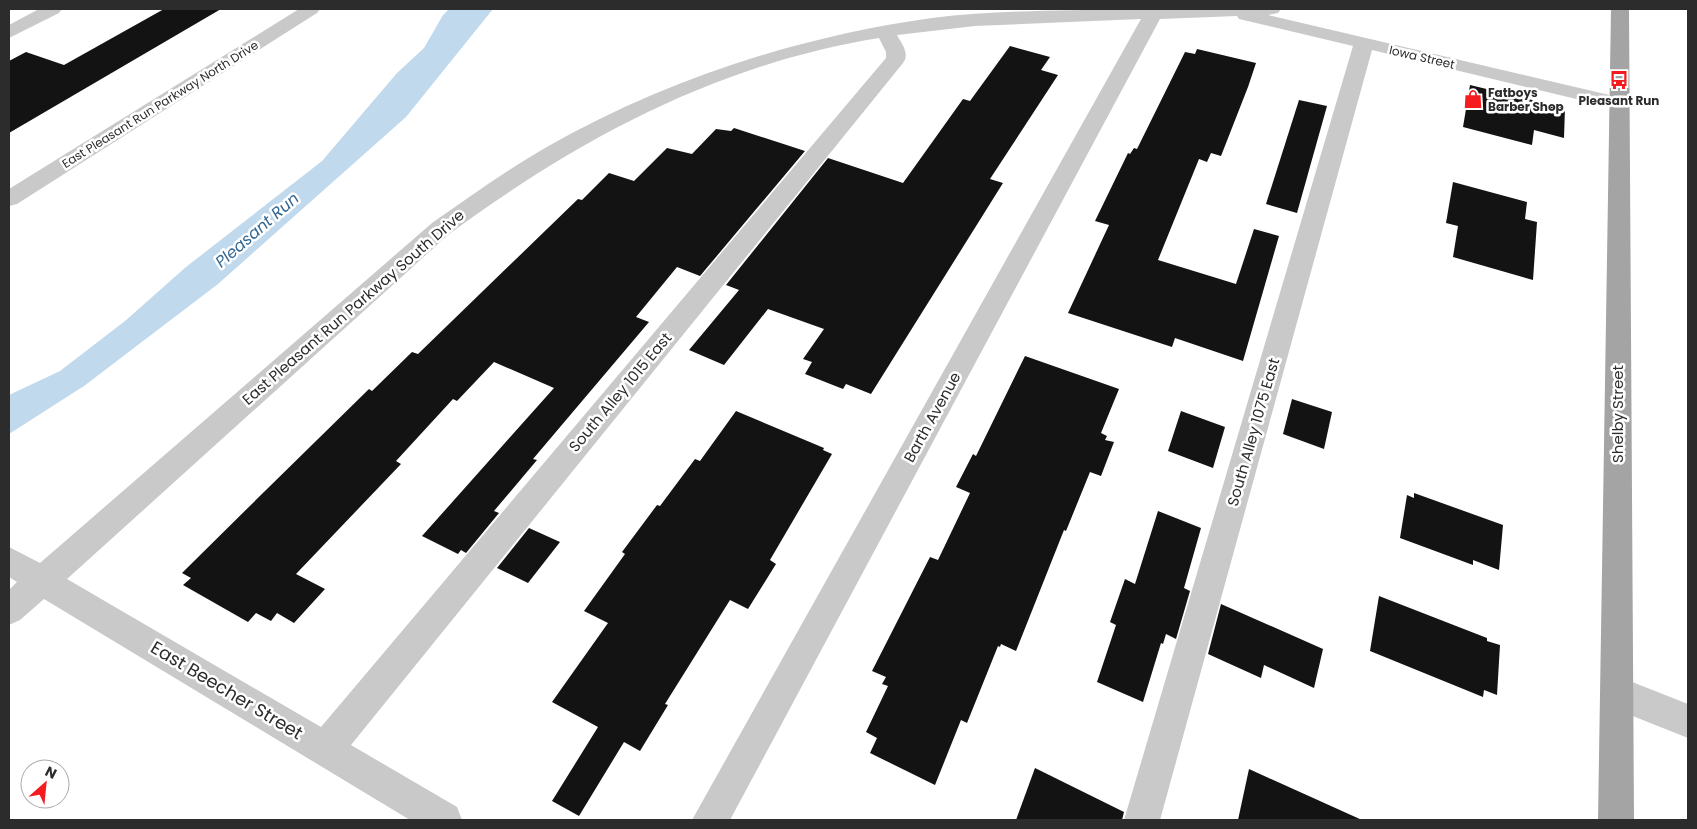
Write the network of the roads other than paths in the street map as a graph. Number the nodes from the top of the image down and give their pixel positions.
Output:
1 (53, 9) edge
2 (311, 9) edge
3 (1272, 9) edge
4 (1620, 9) edge
5 (1225, 10) junction
6 (1154, 13) junction
7 (885, 31) junction
8 (9, 32) edge
9 (1364, 43) junction
10 (1618, 103) junction
11 (9, 199) edge
12 (9, 560) edge
13 (42, 580) junction
14 (9, 610) edge
15 (1617, 693) junction
16 (1688, 721) edge
17 (325, 749) junction
18 (444, 820) edge
19 (710, 820) edge
20 (1142, 820) edge
21 (1616, 820) edge

1 - 8 street
2 - 11 street, East Pleasant Run Parkway North Drive
3 - 5 street, East Pleasant Run Parkway South Drive
4 - 10 main road, Shelby Street
5 - 6 street, East Pleasant Run Parkway South Drive
5 - 9 street, Iowa Street
6 - 7 street, East Pleasant Run Parkway South Drive
6 - 19 street, Barth Avenue
7 - 13 street, East Pleasant Run Parkway South Drive
7 - 17 street, South Alley 1015 East
9 - 10 street, Iowa Street
9 - 20 street, South Alley 1075 East
10 - 15 main road, Shelby Street
12 - 13 street, East Beecher Street
13 - 14 street, East Pleasant Run Parkway South Drive
13 - 17 street, East Beecher Street
15 - 16 street
15 - 21 main road, Shelby Street
17 - 18 street, East Beecher Street

